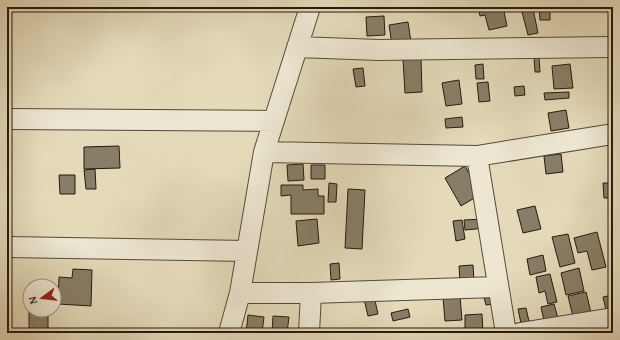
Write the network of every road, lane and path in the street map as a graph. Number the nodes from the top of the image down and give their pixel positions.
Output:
1 (310, 7) edge
2 (613, 46) edge
3 (297, 47) junction
4 (7, 119) edge
5 (274, 121) junction
6 (613, 134) edge
7 (264, 152) junction
8 (477, 156) junction
9 (7, 247) edge
10 (247, 251) junction
11 (497, 287) junction
12 (240, 293) junction
13 (311, 293) junction
14 (613, 318) edge
15 (229, 333) edge
16 (309, 333) edge
17 (506, 333) edge
18 (520, 333) edge

1 - 3 street
2 - 3 street
3 - 5 street
4 - 5 street
5 - 7 street
6 - 8 street
7 - 8 street
7 - 10 street
8 - 11 street
9 - 10 street
10 - 12 street
11 - 13 street
11 - 17 street
12 - 13 street
12 - 15 street
13 - 16 street
14 - 18 street

